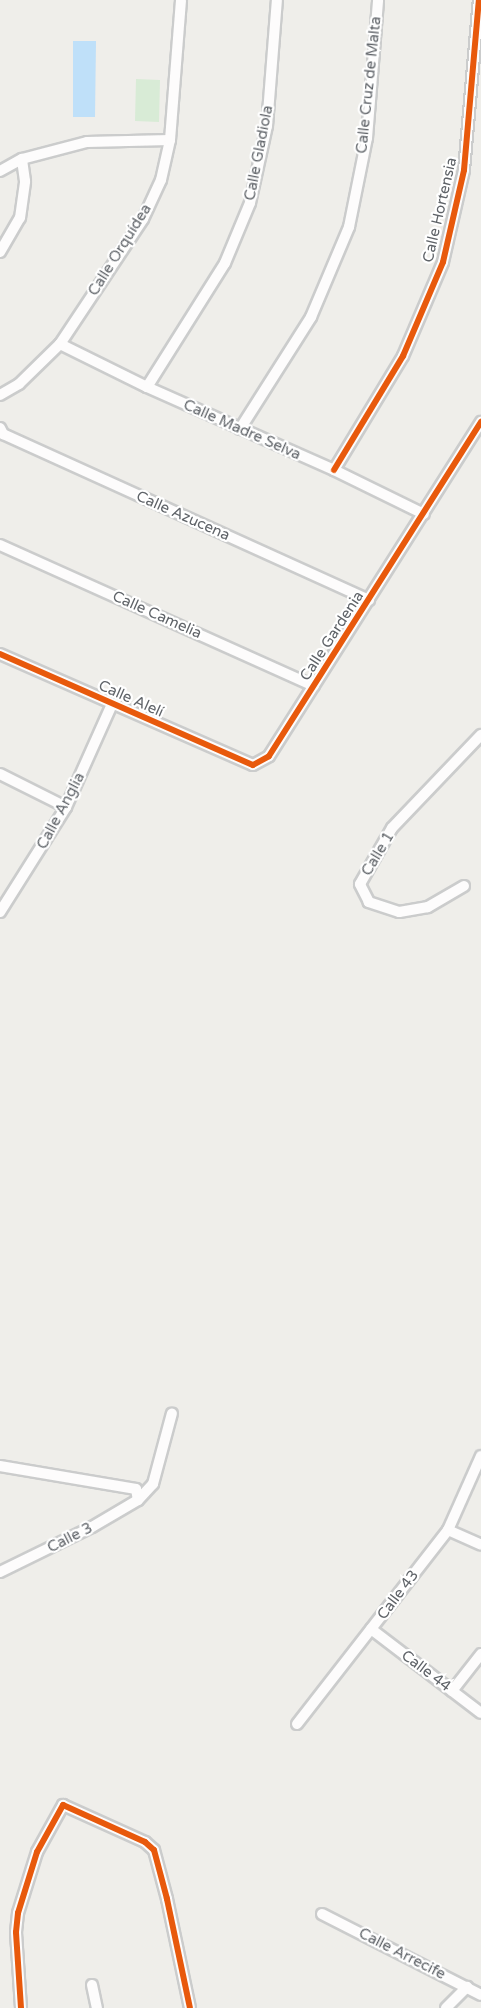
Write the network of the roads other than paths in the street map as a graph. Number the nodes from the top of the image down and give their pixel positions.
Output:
1 (180, 0) edge
2 (277, 0) edge
3 (378, 0) edge
4 (479, 0) edge
5 (170, 141) junction
6 (22, 159) junction
7 (0, 171) edge
8 (0, 252) edge
9 (60, 344) junction
10 (147, 387) junction
11 (0, 395) edge
12 (481, 422) edge
13 (0, 428) edge
14 (240, 429) junction
15 (334, 470) junction
16 (424, 514) junction
17 (0, 545) edge
18 (369, 600) junction
19 (0, 654) edge
20 (314, 686) junction
21 (112, 704) junction
22 (481, 735) edge
23 (254, 765) joint
24 (0, 774) edge
25 (66, 807) junction
26 (464, 886) dead end
27 (0, 912) edge
28 (172, 1413) dead end
29 (481, 1456) edge
30 (0, 1466) edge
31 (138, 1500) junction
32 (448, 1530) junction
33 (481, 1545) edge
34 (0, 1572) edge
35 (371, 1629) junction
36 (481, 1654) edge
37 (452, 1691) junction
38 (481, 1713) edge
39 (297, 1724) dead end
40 (322, 1914) dead end
41 (92, 1985) dead end
42 (467, 1987) junction
43 (481, 1995) edge
44 (21, 2008) edge
45 (97, 2008) edge
46 (190, 2008) edge
47 (446, 2008) edge

1 - 5 street, Calle Orquídea
2 - 10 street, Calle Gladiola
3 - 14 street, Calle Cruz de Malta
4 - 15 street, Calle Hortensia
5 - 6 street
5 - 9 street, Calle Orquídea
6 - 7 street
6 - 8 street
9 - 10 street, Calle Madre Selva
9 - 11 street, Calle Orquídea
10 - 14 street, Calle Madre Selva
12 - 16 street, Calle Gardenia
13 - 18 street, Calle Azucena
14 - 15 street, Calle Madre Selva
15 - 16 street, Calle Madre Selva
16 - 18 street, Calle Gardenia
17 - 20 street, Calle Camelia
18 - 20 street, Calle Gardenia
19 - 21 street, Calle Alelí
20 - 23 street, Calle Gardenia
21 - 23 street, Calle Alelí
21 - 25 street, Calle Anglia
22 - 26 street, Calle 1
24 - 25 street
25 - 27 street, Calle Anglia
28 - 31 street
29 - 32 street, Calle 43
30 - 31 street
31 - 34 street, Calle 3
32 - 33 street
32 - 35 street, Calle 43
35 - 37 street, Calle 44
35 - 39 street, Calle 43
36 - 37 street
37 - 38 street, Calle 44
40 - 42 street, Calle Arrecife
41 - 45 street
42 - 43 street, Calle Arrecife
42 - 47 street
44 - 46 street

